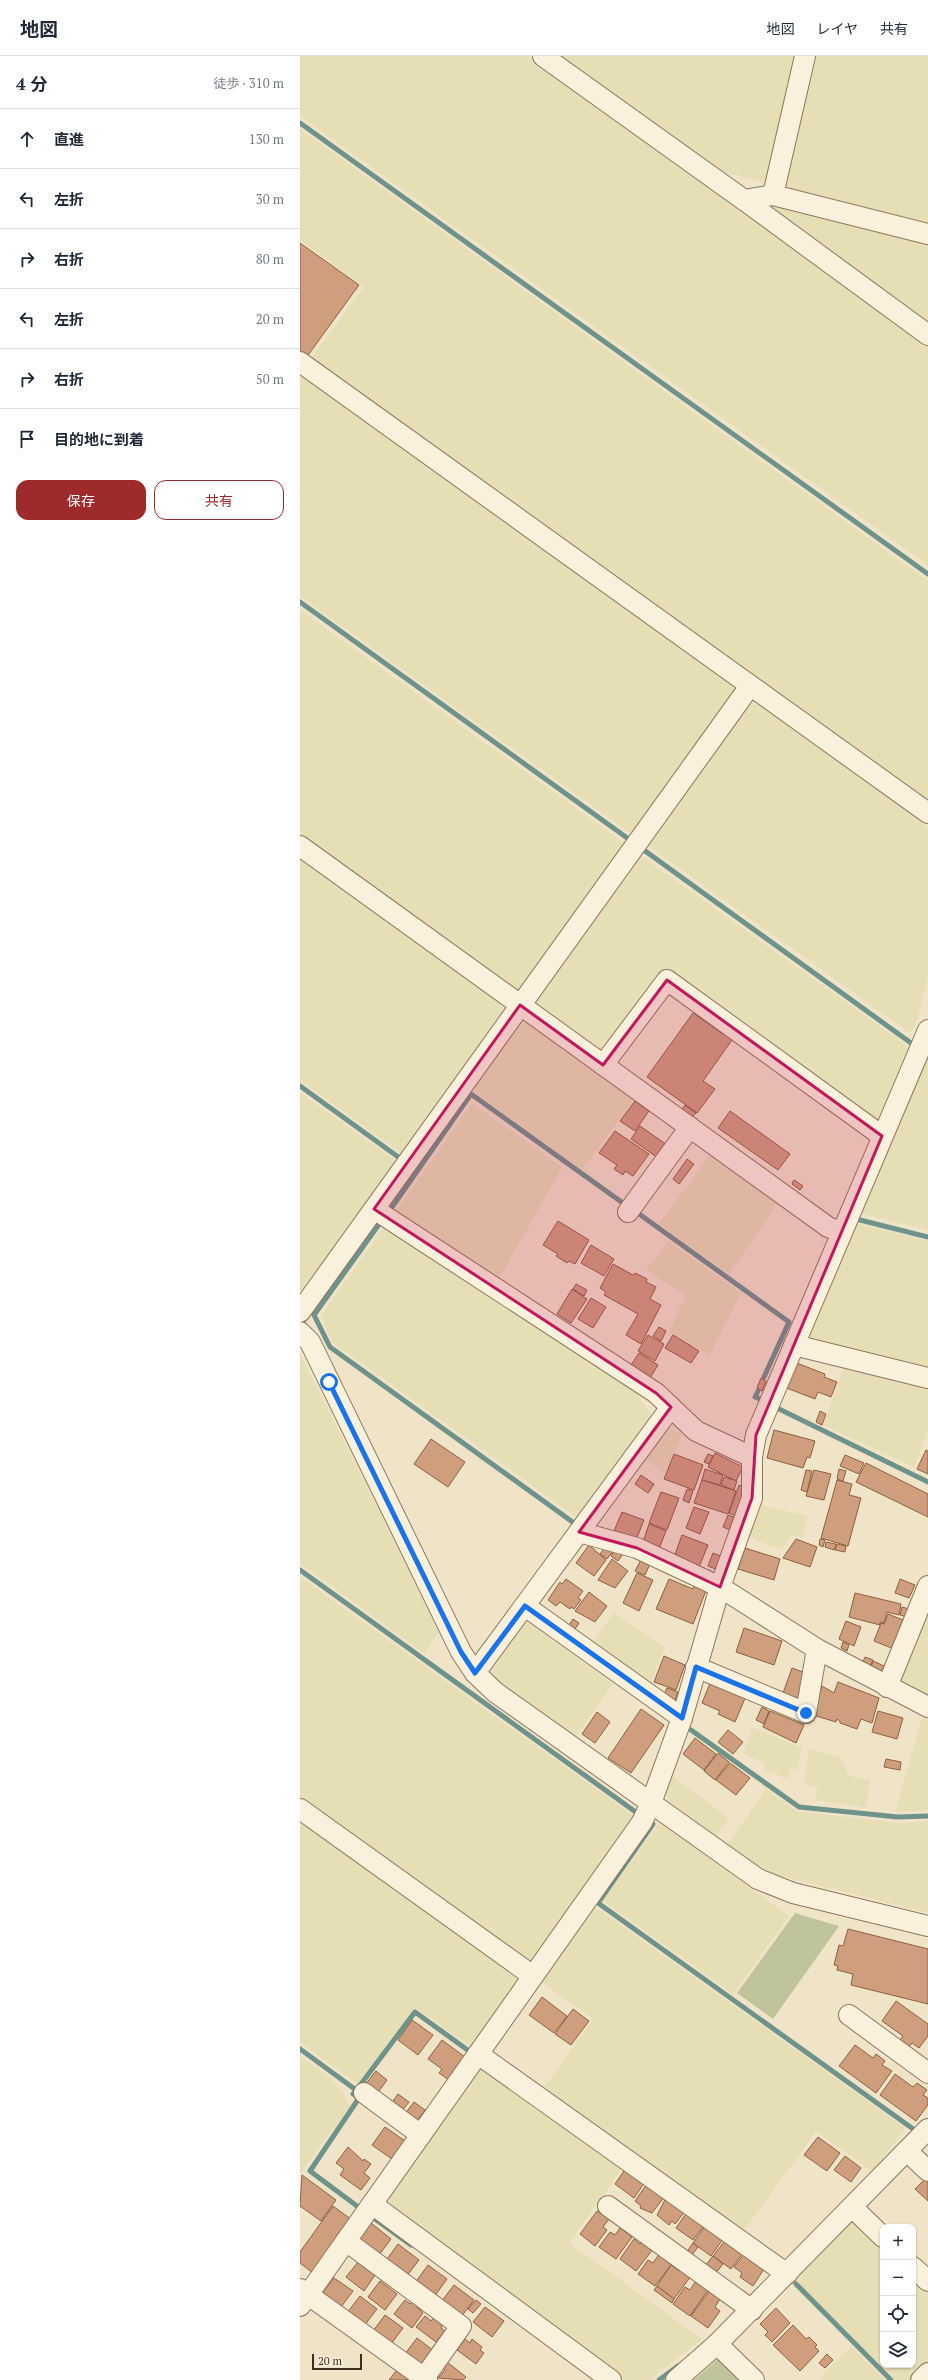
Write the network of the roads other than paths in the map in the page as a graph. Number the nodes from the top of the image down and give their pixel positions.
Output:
1 (543, 56) edge
2 (805, 56) edge
3 (773, 196) junction
4 (744, 200) junction
5 (928, 234) edge
6 (928, 335) edge
7 (300, 362) edge
8 (750, 686) junction
9 (928, 813) edge
10 (300, 846) edge
11 (520, 1005) junction
12 (928, 1033) edge
13 (603, 1065) junction
14 (690, 1127) junction
15 (882, 1136) junction
16 (374, 1209) junction
17 (628, 1212) dead end
18 (841, 1232) junction
19 (300, 1312) edge
20 (300, 1332) edge
21 (794, 1345) junction
22 (928, 1378) edge
23 (671, 1407) junction
24 (752, 1457) junction
25 (579, 1532) junction
26 (928, 1586) edge
27 (720, 1587) junction
28 (525, 1606) junction
29 (817, 1649) junction
30 (696, 1667) junction
31 (475, 1673) junction
32 (887, 1687) junction
33 (928, 1707) edge
34 (682, 1718) junction
35 (651, 1803) junction
36 (300, 1809) edge
37 (928, 1926) edge
38 (533, 1976) junction
39 (849, 2015) dead end
40 (478, 2054) junction
41 (928, 2073) edge
42 (364, 2093) dead end
43 (928, 2129) edge
44 (421, 2135) junction
45 (907, 2151) junction
46 (928, 2171) edge
47 (372, 2204) junction
48 (608, 2206) dead end
49 (852, 2208) junction
50 (880, 2234) edge
51 (346, 2241) junction
52 (916, 2270) edge
53 (787, 2274) junction
54 (928, 2282) edge
55 (303, 2297) edge
56 (752, 2310) junction
57 (717, 2344) junction
58 (928, 2372) edge
59 (425, 2379) edge
60 (611, 2380) edge
61 (676, 2380) edge
62 (754, 2380) edge
63 (921, 2380) edge

1 - 4 street
2 - 3 street
3 - 4 street
3 - 5 street
4 - 6 street
7 - 8 street
8 - 9 street
8 - 11 street
10 - 11 street
11 - 13 street
11 - 16 street
12 - 15 street
13 - 14 street
13 - 15 street
14 - 17 street
14 - 18 street
15 - 18 street
16 - 19 street
16 - 23 street
18 - 21 street
20 - 31 street
21 - 22 street
21 - 24 street
23 - 24 street
23 - 25 street
24 - 27 street
25 - 27 street
25 - 28 street
26 - 32 street
27 - 29 street
27 - 30 street
28 - 31 street
28 - 34 street
29 - 30 street
29 - 32 street
30 - 34 street
31 - 35 street
32 - 33 street
34 - 35 street
35 - 37 street
35 - 38 street
36 - 38 street
38 - 40 street
39 - 41 street
40 - 44 street
40 - 53 street
42 - 44 street
43 - 45 street
44 - 47 street
45 - 46 street
45 - 49 street
47 - 51 street
47 - 60 street
48 - 56 street
49 - 50 street
49 - 53 street
51 - 55 street
51 - 59 street
52 - 54 street
53 - 56 street
55 - 59 street
56 - 57 street
57 - 61 street
57 - 62 street
58 - 63 street

